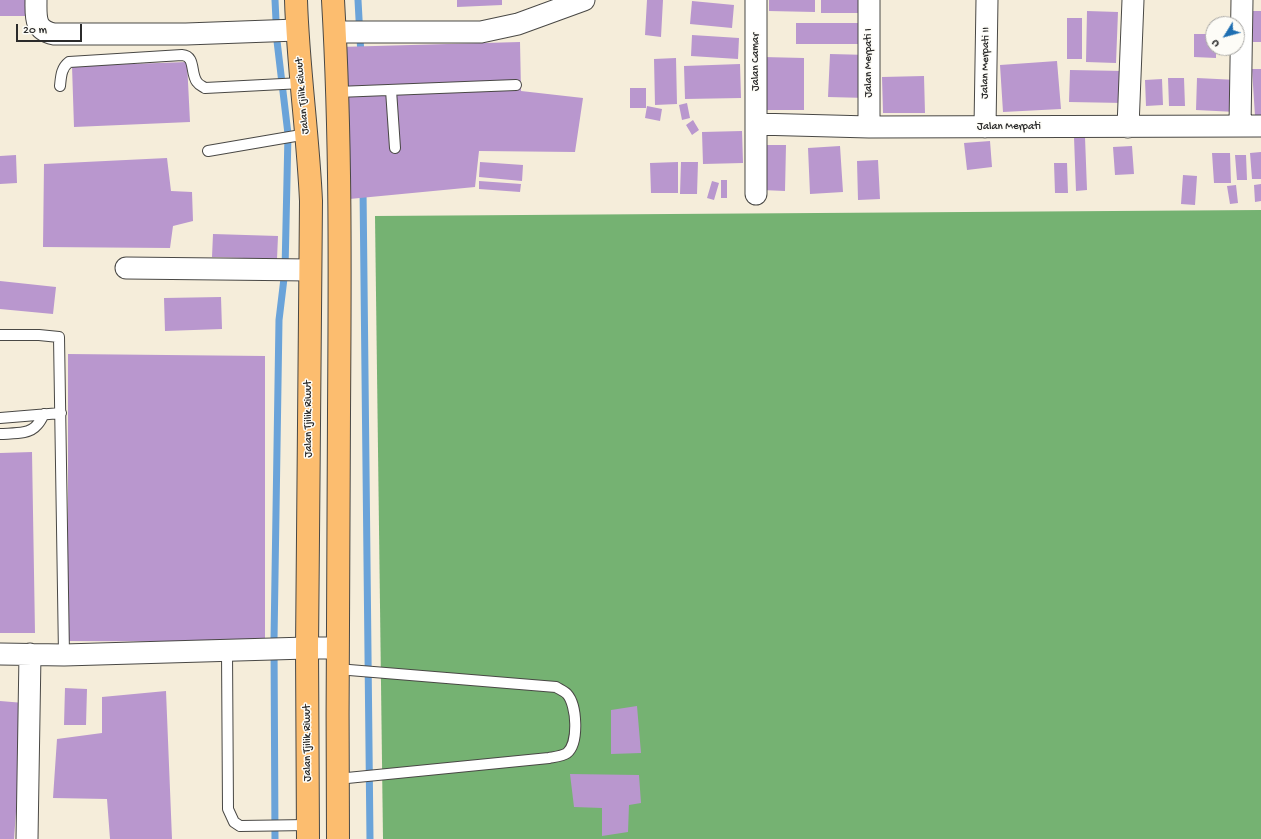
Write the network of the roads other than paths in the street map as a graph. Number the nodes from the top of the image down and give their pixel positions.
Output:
1 (36, 0) edge
2 (296, 0) edge
3 (333, 0) edge
4 (584, 0) edge
5 (756, 0) edge
6 (869, 0) edge
7 (987, 0) edge
8 (1133, 0) edge
9 (1242, 0) edge
10 (297, 30) junction
11 (335, 32) junction
12 (302, 83) junction
13 (516, 85) dead end
14 (60, 86) dead end
15 (391, 90) junction
16 (337, 92) junction
17 (756, 124) junction
18 (1128, 126) junction
19 (1240, 126) junction
20 (1261, 126) edge
21 (869, 127) junction
22 (985, 127) junction
23 (307, 134) junction
24 (395, 148) dead end
25 (208, 151) dead end
26 (756, 194) dead end
27 (126, 268) dead end
28 (310, 270) junction
29 (0, 335) edge
30 (61, 413) junction
31 (44, 414) junction
32 (0, 418) edge
33 (0, 434) edge
34 (307, 648) junction
35 (227, 651) junction
36 (0, 654) edge
37 (30, 654) junction
38 (64, 655) junction
39 (337, 659) junction
40 (337, 779) junction
41 (308, 832) edge
42 (27, 839) edge
43 (338, 839) edge

1 - 10 street
2 - 10 highway, Jalan Tjilik Riwut
3 - 11 highway
4 - 11 street
5 - 17 street, Jalan Camar
6 - 21 street, Jalan Merpati I
7 - 22 street, Jalan Merpati II
8 - 18 street
9 - 19 street
10 - 12 highway, Jalan Tjilik Riwut
11 - 16 highway
12 - 14 lane
12 - 23 highway, Jalan Tjilik Riwut
13 - 15 lane
15 - 16 lane
15 - 24 lane
16 - 39 highway
17 - 21 street, Jalan Merpati
17 - 26 street, Jalan Camar
18 - 19 street, Jalan Merpati
18 - 22 street, Jalan Merpati
19 - 20 street, Jalan Merpati
21 - 22 street, Jalan Merpati
23 - 25 lane
23 - 28 highway, Jalan Tjilik Riwut
27 - 28 street
28 - 34 highway, Jalan Tjilik Riwut
29 - 30 lane
30 - 31 lane
30 - 38 lane
31 - 32 lane
31 - 33 lane
34 - 35 street
34 - 39 street
34 - 41 highway, Jalan Tjilik Riwut
35 - 38 street
35 - 41 lane
36 - 37 street
37 - 38 street
37 - 42 street
39 - 40 highway
39 - 40 lane
40 - 43 highway

